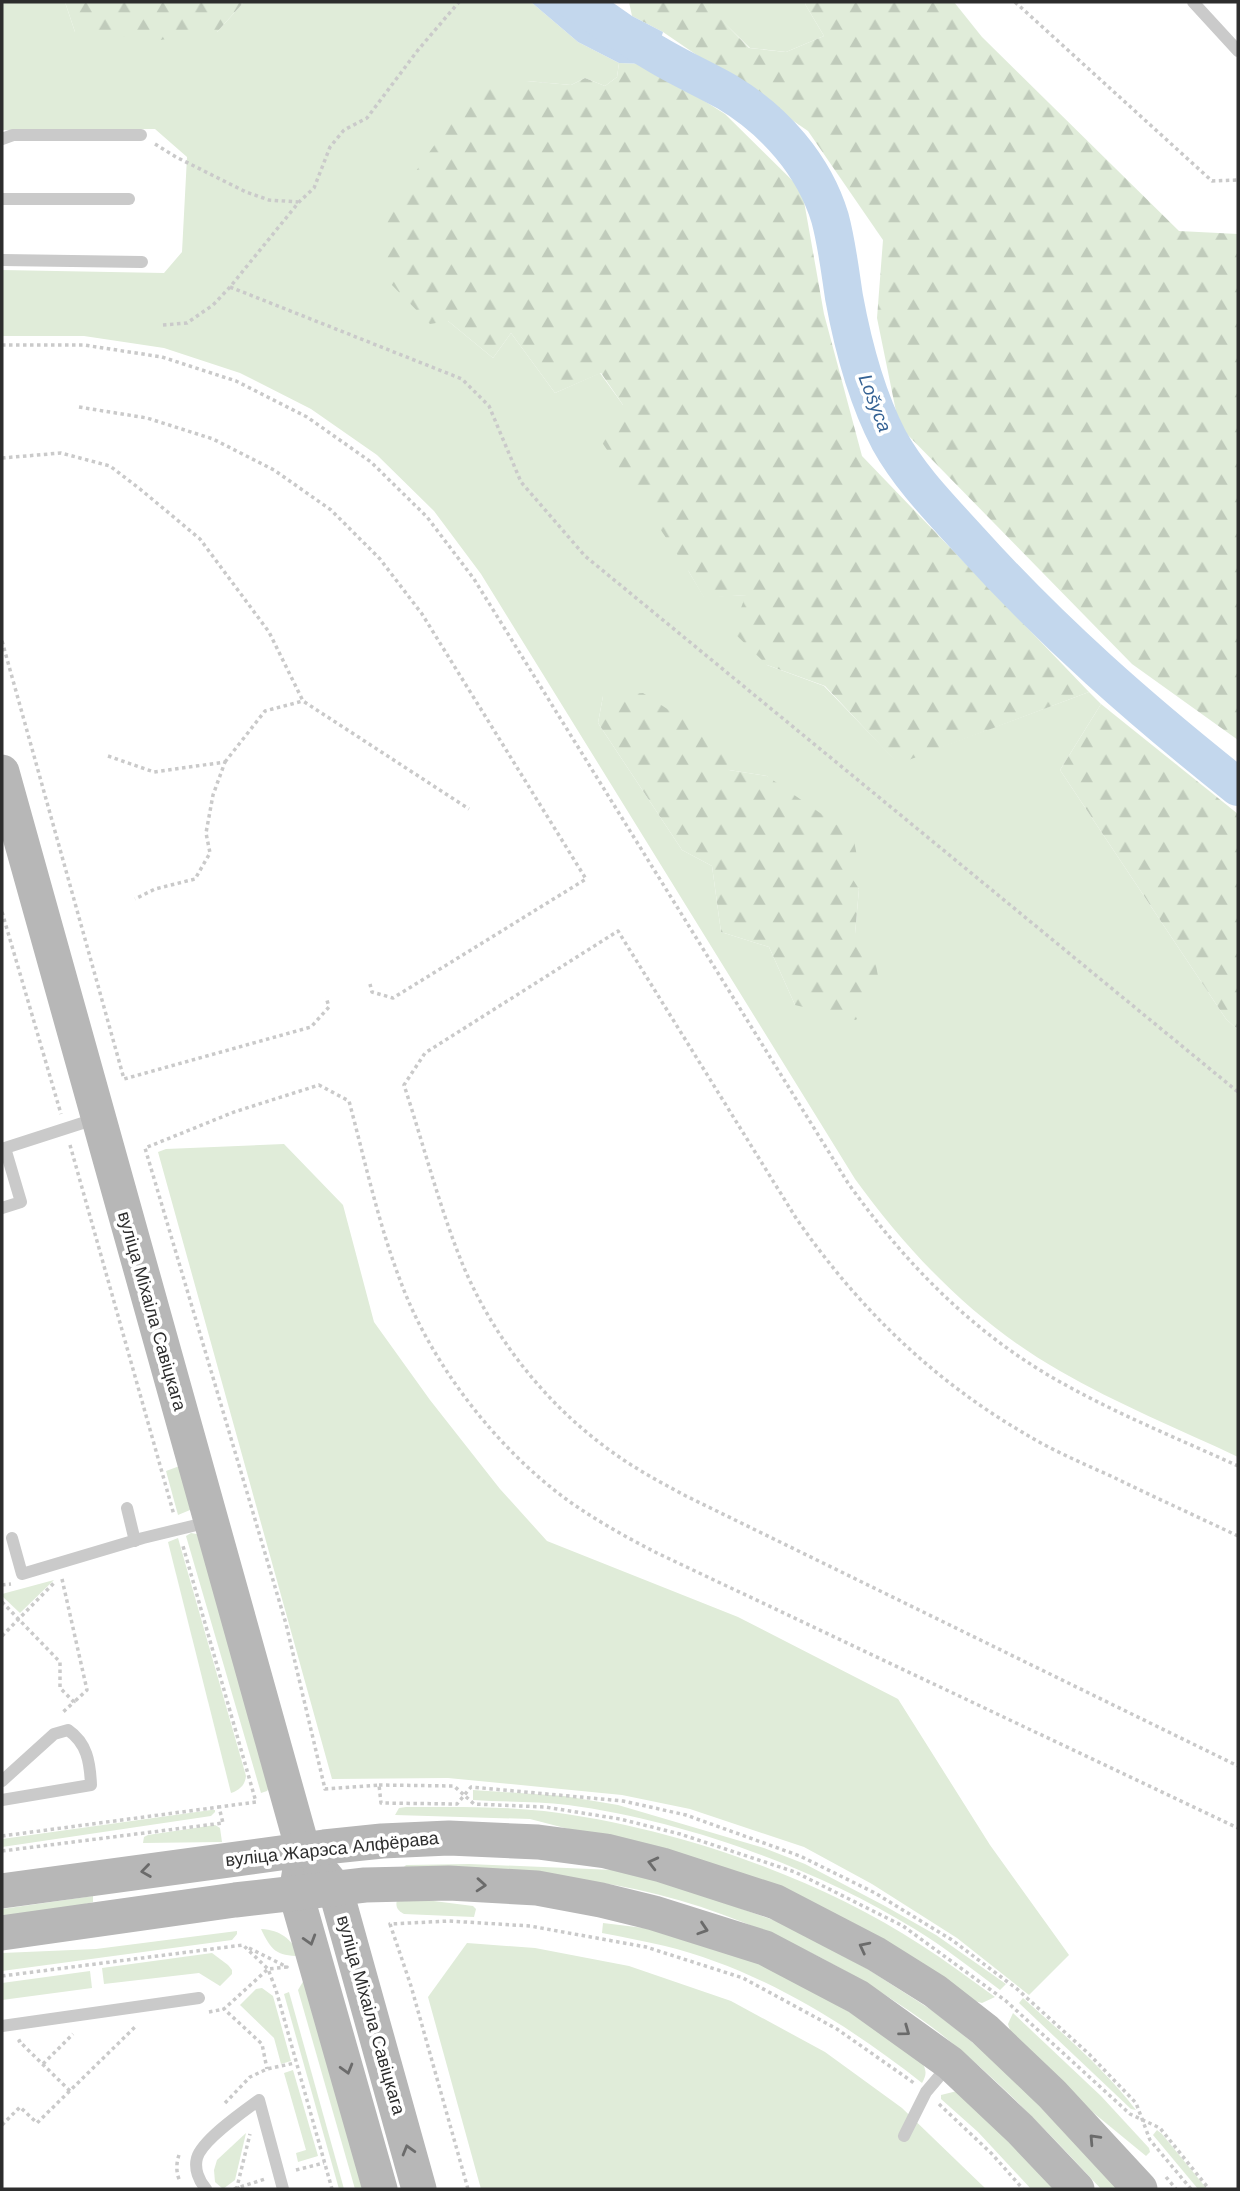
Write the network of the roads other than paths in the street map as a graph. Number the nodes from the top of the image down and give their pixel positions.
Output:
1 (1193, 2) edge
2 (1238, 51) edge
3 (141, 135) road end
4 (2, 139) edge
5 (2, 198) edge
6 (129, 199) dead end
7 (2, 260) edge
8 (142, 262) dead end
9 (2, 772) edge
10 (98, 1118) junction
11 (3, 1145) edge
12 (2, 1208) edge
13 (127, 1508) dead end
14 (195, 1526) junction
15 (12, 1538) dead end
16 (135, 1541) junction
17 (2, 1781) edge
18 (2, 1800) edge
19 (303, 1850) junction
20 (335, 1888) junction
21 (2, 1891) edge
22 (296, 1894) junction
23 (2, 1933) edge
24 (199, 1998) dead end
25 (2, 2026) edge
26 (950, 2063) junction
27 (905, 2136) dead end
28 (206, 2189) edge
29 (283, 2189) edge
30 (380, 2189) edge
31 (419, 2189) edge
32 (1077, 2189) edge
33 (1140, 2189) edge

1 - 2 lane
3 - 4 lane
5 - 6 lane
7 - 8 lane
9 - 10 main road, вуліца Міхаіла Савіцкага
10 - 11 lane
10 - 14 main road, вуліца Міхаіла Савіцкага
11 - 12 lane
13 - 16 lane
14 - 16 lane
14 - 19 main road, вуліца Міхаіла Савіцкага
15 - 16 lane
17 - 18 lane
19 - 20 main road, вуліца Міхаіла Савіцкага
19 -> 21 main road, вуліца Жарэса Алфёрава
19 - 22 main road, вуліца Міхаіла Савіцкага
33 -> 19 main road, вуліца Жарэса Алфёрава
20 - 22 main road
20 -> 26 main road
31 -> 20 main road, вуліца Міхаіла Савіцкага
22 - 23 main road
22 -> 30 main road, вуліца Міхаіла Савіцкага
24 - 25 lane
26 - 27 lane
26 - 32 main road
28 - 29 lane

